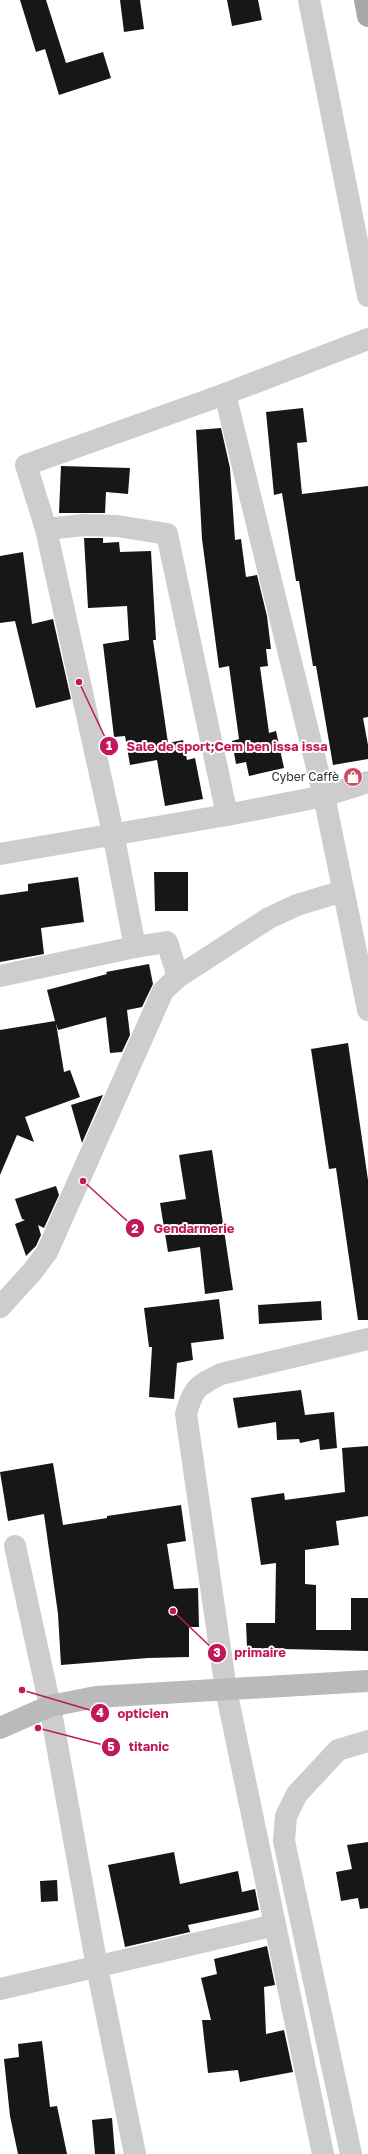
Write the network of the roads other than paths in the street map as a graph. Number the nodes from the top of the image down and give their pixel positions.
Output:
1 (309, 0) edge
2 (365, 0) edge
3 (368, 16) edge
4 (368, 296) edge
5 (368, 339) edge
6 (225, 394) junction
7 (46, 529) junction
8 (368, 782) edge
9 (324, 796) junction
10 (227, 815) junction
11 (113, 833) junction
12 (1, 851) edge
13 (343, 891) junction
14 (135, 947) junction
15 (0, 976) edge
16 (178, 977) junction
17 (368, 1010) edge
18 (0, 1307) edge
19 (368, 1339) edge
20 (15, 1546) dead end
21 (368, 1681) edge
22 (226, 1690) junction
23 (50, 1706) junction
24 (0, 1728) edge
25 (368, 1741) edge
26 (275, 1925) junction
27 (97, 1967) junction
28 (0, 1989) edge
29 (135, 2154) edge
30 (323, 2154) edge
31 (351, 2154) edge

1 - 4 street
2 - 3 main road
5 - 6 street
6 - 7 street
6 - 9 street
7 - 10 street
7 - 11 street
8 - 9 street
9 - 10 street
9 - 13 street
10 - 11 street
11 - 12 street
11 - 14 street
13 - 16 street
13 - 17 street
14 - 15 street
14 - 16 street
16 - 18 street
19 - 22 street
20 - 23 street
21 - 22 street
22 - 23 street
22 - 26 street
23 - 24 street
23 - 27 street
25 - 31 street
26 - 27 street
26 - 30 street
27 - 28 street
27 - 29 street

